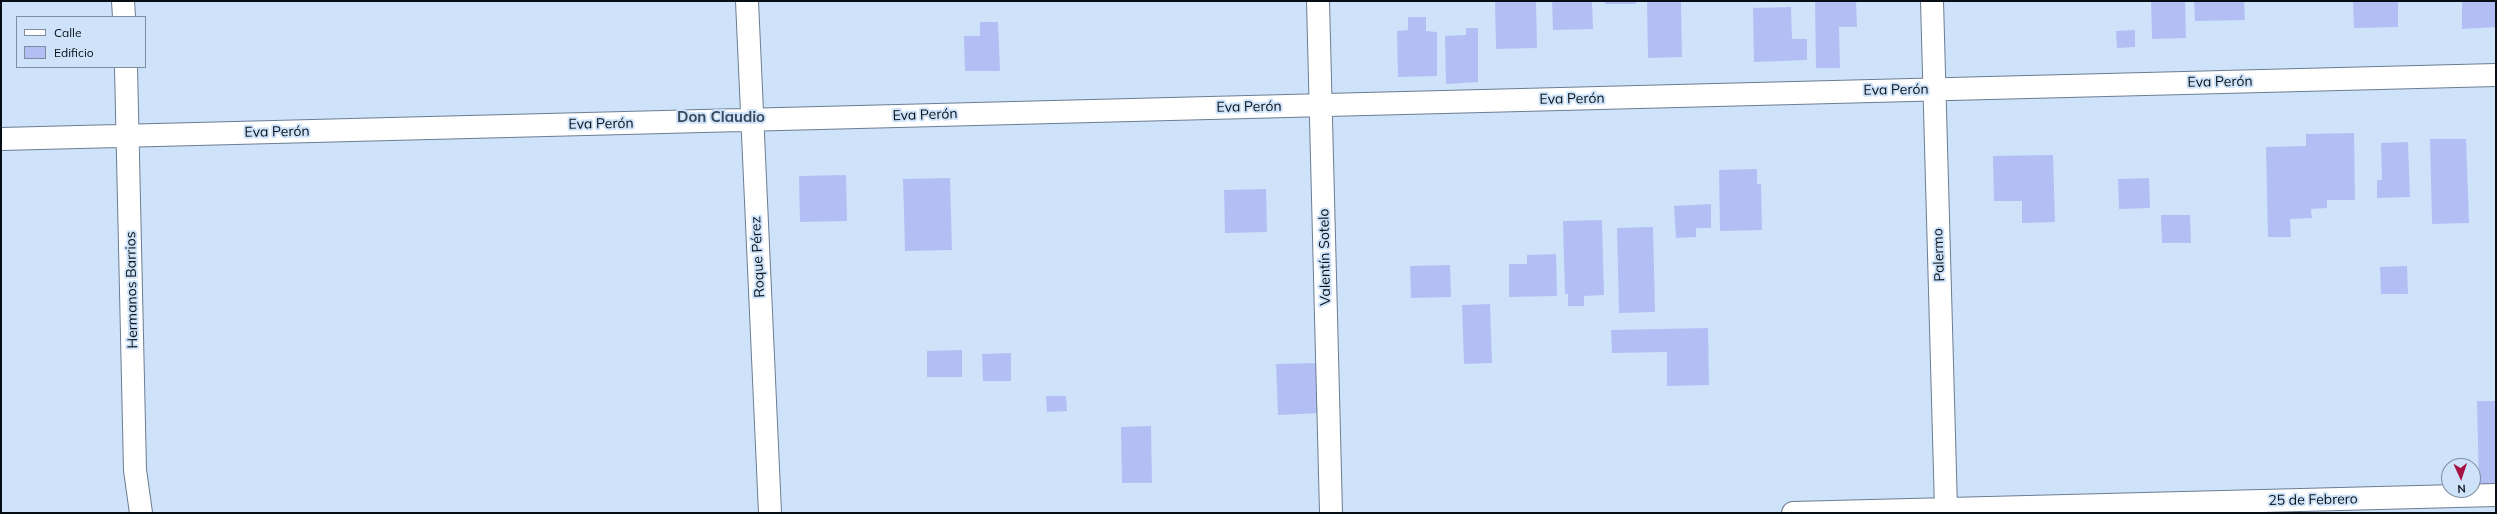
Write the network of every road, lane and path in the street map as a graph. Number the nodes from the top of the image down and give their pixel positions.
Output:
1 (123, 1) edge
2 (747, 1) edge
3 (1318, 1) edge
4 (1932, 1) edge
5 (124, 16) edge
6 (126, 68) edge
7 (2496, 74) edge
8 (1934, 89) junction
9 (1321, 105) junction
10 (752, 120) junction
11 (129, 136) junction
12 (1, 139) edge
13 (2496, 495) edge
14 (1946, 509) junction
15 (2100, 509) edge
16 (140, 513) edge
17 (770, 513) edge
18 (1331, 513) edge
19 (1793, 513) edge

1 - 5 street
2 - 10 street, Roque Pérez
3 - 9 street, Valentín Sotelo
4 - 8 street, Palermo
6 - 11 street, Hermanos Barrios
7 - 8 street, Eva Perón
8 - 9 street, Eva Perón
8 - 14 street, Palermo
9 - 10 street, Eva Perón
9 - 18 street, Valentín Sotelo
10 - 11 street, Eva Perón
10 - 17 street, Roque Pérez
11 - 12 street, Eva Perón
11 - 16 street, Hermanos Barrios
13 - 15 street, 25 de Febrero
14 - 15 street, 25 de Febrero
14 - 19 street, 25 de Febrero

